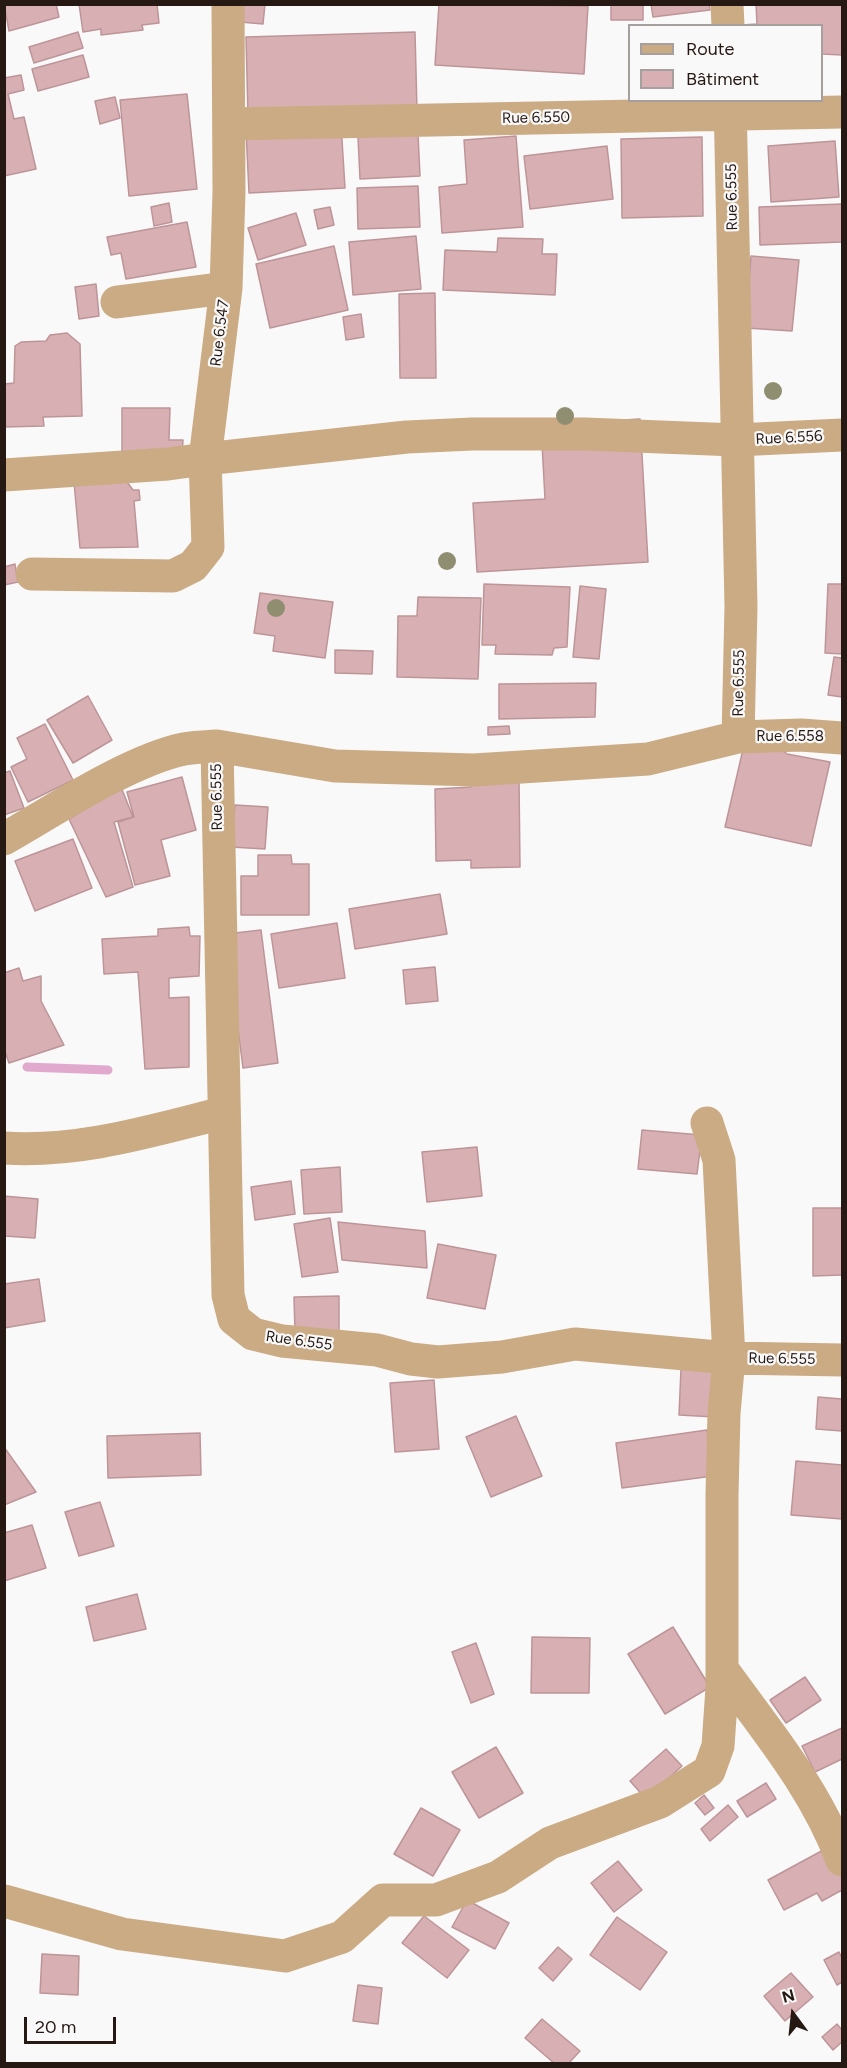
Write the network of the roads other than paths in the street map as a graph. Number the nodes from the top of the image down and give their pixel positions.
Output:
1 (228, 4) edge
2 (727, 4) edge
3 (728, 24) edge
4 (730, 107) edge
5 (843, 112) edge
6 (229, 124) junction
7 (226, 288) junction
8 (117, 302) dead end
9 (843, 435) edge
10 (736, 440) junction
11 (205, 459) junction
12 (4, 475) edge
13 (32, 574) dead end
14 (738, 737) junction
15 (843, 738) edge
16 (217, 746) junction
17 (4, 838) edge
18 (223, 1113) junction
19 (707, 1123) dead end
20 (4, 1148) edge
21 (729, 1358) junction
22 (843, 1360) edge
23 (722, 1669) junction
24 (843, 1860) edge
25 (4, 1901) edge

1 - 6 street, Rue 6.547
2 - 3 street
4 - 5 street, Rue 6.550
4 - 6 street, Rue 6.550
4 - 10 street, Rue 6.555
6 - 7 street, Rue 6.547
7 - 8 street
7 - 11 street, Rue 6.547
9 - 10 street, Rue 6.556
10 - 11 street, Rue 6.556
10 - 14 street, Rue 6.555
11 - 12 street
11 - 13 street, Rue 6.547
14 - 15 street, Rue 6.558
14 - 16 street, Rue 6.555
16 - 17 street
16 - 18 street, Rue 6.555
18 - 20 street
18 - 21 street, Rue 6.555
19 - 21 street
21 - 22 street, Rue 6.555
21 - 23 street
23 - 24 street
23 - 25 street

